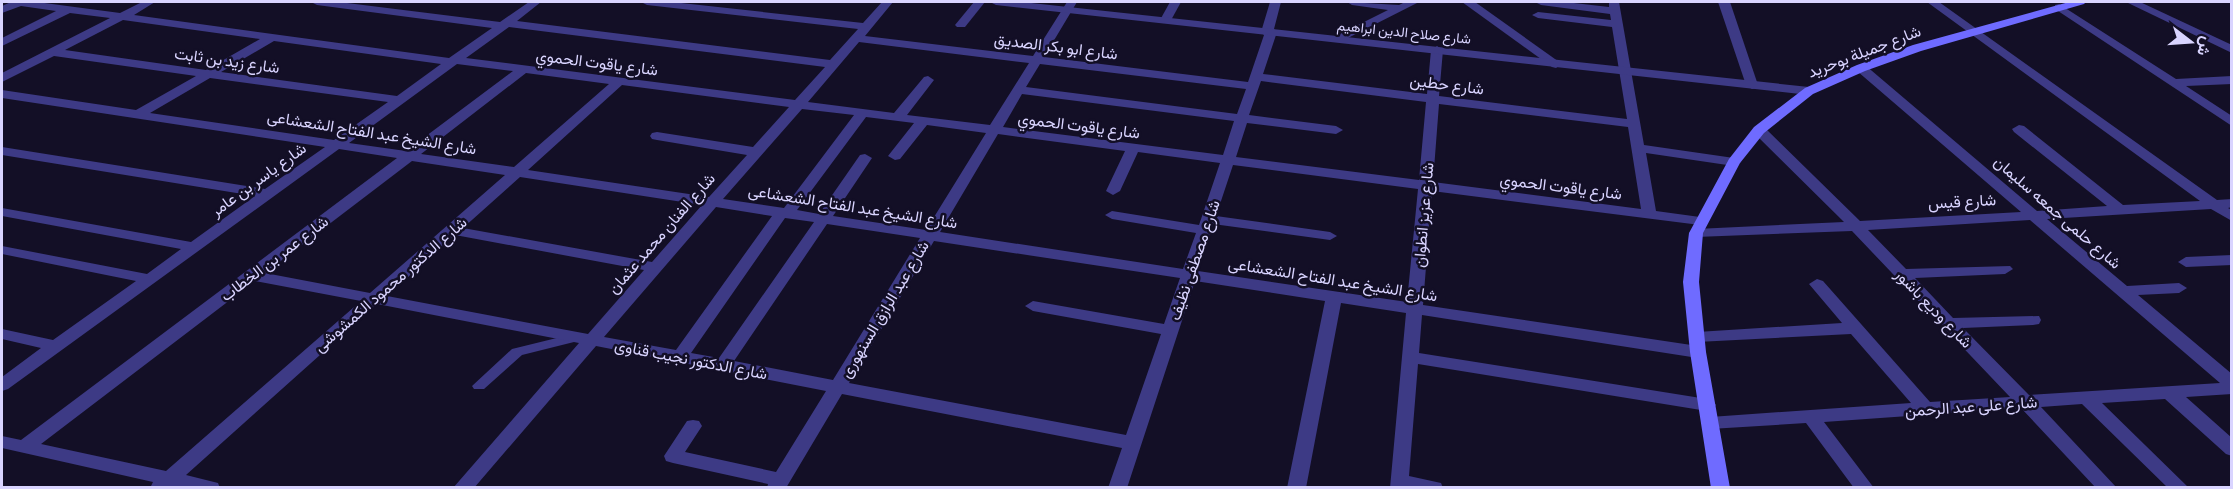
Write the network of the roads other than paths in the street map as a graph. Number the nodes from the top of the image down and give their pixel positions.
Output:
1 (19, 2) edge
2 (150, 2) edge
3 (317, 2) edge
4 (536, 2) edge
5 (647, 2) edge
6 (888, 2) edge
7 (979, 2) edge
8 (996, 2) edge
9 (1175, 2) edge
10 (1276, 2) edge
11 (1352, 2) edge
12 (1413, 2) edge
13 (1468, 2) edge
14 (1541, 2) edge
15 (1724, 2) edge
16 (1929, 2) edge
17 (2080, 2) edge
18 (2132, 2) edge
19 (1070, 5) edge
20 (1400, 8) junction
21 (2059, 8) junction
22 (69, 9) junction
23 (2, 10) edge
24 (1616, 12) edge
25 (1538, 15) dead end
26 (121, 16) junction
27 (1166, 20) junction
28 (504, 24) junction
29 (961, 25) dead end
30 (1269, 32) junction
31 (1974, 32) junction
32 (861, 33) junction
33 (272, 37) junction
34 (1338, 39) junction
35 (2, 42) edge
36 (2231, 49) edge
37 (1437, 50) junction
38 (51, 52) junction
39 (1036, 60) junction
40 (453, 61) junction
41 (1556, 63) junction
42 (833, 64) junction
43 (1861, 68) junction
44 (524, 69) junction
45 (1626, 71) junction
46 (207, 74) junction
47 (2, 78) edge
48 (928, 80) dead end
49 (2232, 80) edge
50 (620, 81) junction
51 (1254, 82) junction
52 (2172, 83) junction
53 (1752, 85) junction
54 (1018, 90) junction
55 (1809, 91) junction
56 (2, 94) edge
57 (1433, 99) junction
58 (398, 100) junction
59 (798, 104) junction
60 (862, 113) junction
61 (136, 115) junction
62 (897, 118) junction
63 (1242, 118) junction
64 (922, 121) junction
65 (2232, 122) edge
66 (1634, 124) junction
67 (2019, 129) dead end
68 (993, 130) junction
69 (1336, 130) dead end
70 (1760, 130) junction
71 (657, 136) dead end
72 (335, 145) junction
73 (1133, 148) junction
74 (1638, 148) junction
75 (756, 152) junction
76 (6, 154) edge
77 (408, 156) junction
78 (895, 156) dead end
79 (865, 158) dead end
80 (1227, 160) junction
81 (1734, 162) junction
82 (517, 173) junction
83 (1426, 185) junction
84 (1113, 191) dead end
85 (267, 194) junction
86 (712, 202) junction
87 (2232, 203) edge
88 (2215, 204) junction
89 (2120, 210) junction
90 (2, 212) edge
91 (784, 213) junction
92 (1649, 213) junction
93 (1112, 215) dead end
94 (2034, 215) junction
95 (2232, 217) edge
96 (822, 219) junction
97 (1206, 225) junction
98 (1856, 226) junction
99 (1698, 227) junction
100 (451, 230) junction
101 (929, 236) junction
102 (1330, 236) dead end
103 (194, 247) junction
104 (2, 250) edge
105 (2232, 260) edge
106 (2186, 262) dead end
107 (655, 267) junction
108 (2005, 269) dead end
109 (1901, 274) junction
110 (251, 275) junction
111 (1189, 275) junction
112 (150, 279) junction
113 (1817, 284) dead end
114 (2180, 288) dead end
115 (2123, 291) junction
116 (1334, 297) junction
117 (374, 299) junction
118 (1034, 306) dead end
119 (1414, 309) junction
120 (2033, 320) dead end
121 (1948, 323) junction
122 (1855, 328) junction
123 (1170, 330) junction
124 (2, 334) edge
125 (584, 339) junction
126 (1697, 345) junction
127 (56, 346) junction
128 (680, 357) junction
129 (1411, 357) junction
130 (723, 365) junction
131 (2, 385) edge
132 (479, 386) dead end
133 (2232, 386) edge
134 (837, 387) junction
135 (2169, 392) junction
136 (2086, 398) junction
137 (2025, 402) junction
138 (1707, 405) junction
139 (1926, 409) junction
140 (1811, 417) junction
141 (1710, 423) junction
142 (693, 426) dead end
143 (2, 442) edge
144 (1132, 443) junction
145 (24, 447) junction
146 (2232, 449) edge
147 (164, 483) edge
148 (778, 484) edge
149 (1399, 484) edge
150 (211, 488) edge
151 (462, 488) edge
152 (1117, 488) edge
153 (1296, 488) edge
154 (1434, 488) edge
155 (1721, 488) edge
156 (1865, 488) edge
157 (2108, 488) edge
158 (2180, 488) edge

1 - 22 street, شارع ياقوت الحموي
1 - 23 street
2 - 26 street
3 - 28 street
4 - 28 street, شارع ياسر بن عامر
5 - 32 street, شارع ابو بكر الصديق
6 - 32 street, شارع الفنان محمد عثمان
7 - 29 street
8 - 19 street, شارع صلاح الدين ابراهيم
9 - 27 street
10 - 30 street, شارع مصطفى نظيف
11 - 20 street
12 - 20 street
13 - 41 street
14 - 24 street
15 - 53 street
16 - 31 street
17 - 21 main road, شارع جميلة بوحريد
18 - 36 street
19 - 27 street, شارع صلاح الدين ابراهيم
19 - 39 street, شارع عبد الرازق السنهورى
20 - 34 street
21 - 31 main road, شارع جميلة بوحريد
21 - 52 street
22 - 26 street, شارع ياقوت الحموي
22 - 35 street
24 - 25 street
24 - 45 street
26 - 33 street, شارع ياقوت الحموي
26 - 38 street
27 - 30 street, شارع صلاح الدين ابراهيم
28 - 40 street, شارع ياسر بن عامر
28 - 42 street
30 - 34 street, شارع صلاح الدين ابراهيم
30 - 51 street, شارع مصطفى نظيف
31 - 43 main road, شارع جميلة بوحريد
31 - 88 street
32 - 39 street, شارع ابو بكر الصديق
32 - 42 street, شارع الفنان محمد عثمان
33 - 40 street, شارع ياقوت الحموي
33 - 46 street
34 - 37 street, شارع صلاح الدين ابراهيم
37 - 41 street, شارع صلاح الدين ابراهيم
37 - 57 street, شارع عزيز انطوان
38 - 46 street, شارع زيد بن ثابت
38 - 47 street
39 - 51 street, شارع ابو بكر الصديق
39 - 54 street, شارع عبد الرازق السنهورى
40 - 44 street, شارع ياقوت الحموي
40 - 58 street, شارع ياسر بن عامر
41 - 45 street, شارع صلاح الدين ابراهيم
42 - 59 street, شارع الفنان محمد عثمان
43 - 55 main road, شارع جميلة بوحريد
43 - 94 street, شارع حلمى جمعه سليمان
44 - 50 street, شارع ياقوت الحموي
44 - 77 street, شارع عمر بن الخطاب
45 - 53 street, شارع صلاح الدين ابراهيم
45 - 66 street
46 - 58 street, شارع زيد بن ثابت
46 - 61 street
48 - 62 street
49 - 52 street
50 - 59 street, شارع ياقوت الحموي
50 - 82 street, شارع الدكتور محمود الكمشوشى
51 - 57 street, شارع حطين
51 - 63 street, شارع مصطفى نظيف
52 - 65 street
53 - 55 street, شارع صلاح الدين ابراهيم
54 - 63 street
54 - 68 street, شارع عبد الرازق السنهورى
55 - 70 main road, شارع جميلة بوحريد
56 - 61 street, شارع الشيخ عبد الفتاح الشعشاعى
57 - 66 street, شارع حطين
57 - 83 street, شارع عزيز انطوان
58 - 72 street, شارع ياسر بن عامر
59 - 60 street, شارع ياقوت الحموي
59 - 75 street, شارع الفنان محمد عثمان
60 - 62 street, شارع ياقوت الحموي
60 - 91 street
61 - 72 street, شارع الشيخ عبد الفتاح الشعشاعى
62 - 64 street, شارع ياقوت الحموي
63 - 69 street
63 - 80 street, شارع مصطفى نظيف
64 - 68 street, شارع ياقوت الحموي
64 - 78 street
66 - 74 street
67 - 89 street
68 - 73 street, شارع ياقوت الحموي
68 - 101 street, شارع عبد الرازق السنهورى
70 - 81 main road, شارع جميلة بوحريد
70 - 98 street, شارع وديع باشور
71 - 75 street
72 - 77 street, شارع الشيخ عبد الفتاح الشعشاعى
72 - 85 street, شارع ياسر بن عامر
73 - 80 street, شارع ياقوت الحموي
73 - 84 street
74 - 81 street
74 - 92 street
75 - 86 street, شارع الفنان محمد عثمان
76 - 85 street
77 - 82 street, شارع الشيخ عبد الفتاح الشعشاعى
77 - 110 street, شارع عمر بن الخطاب
79 - 96 street
80 - 83 street, شارع ياقوت الحموي
80 - 97 street, شارع مصطفى نظيف
81 - 99 main road, شارع جميلة بوحريد
82 - 86 street, شارع الشيخ عبد الفتاح الشعشاعى
82 - 100 street, شارع الدكتور محمود الكمشوشى
83 - 92 street, شارع ياقوت الحموي
83 - 119 street, شارع عزيز انطوان
85 - 103 street, شارع ياسر بن عامر
86 - 91 street, شارع الشيخ عبد الفتاح الشعشاعى
86 - 107 street, شارع الفنان محمد عثمان
87 - 88 street, شارع قيس
88 - 89 street, شارع قيس
88 - 95 street
89 - 94 street, شارع قيس
90 - 103 street
91 - 96 street, شارع الشيخ عبد الفتاح الشعشاعى
91 - 128 street
92 - 99 street, شارع ياقوت الحموي
93 - 97 street
94 - 98 street, شارع قيس
94 - 115 street, شارع حلمى جمعه سليمان
96 - 101 street, شارع الشيخ عبد الفتاح الشعشاعى
96 - 130 street
97 - 102 street
97 - 111 street, شارع مصطفى نظيف
98 - 99 street, شارع قيس
98 - 109 street, شارع وديع باشور
99 - 126 main road, شارع جميلة بوحريد
100 - 107 street
100 - 117 street, شارع الدكتور محمود الكمشوشى
101 - 111 street, شارع الشيخ عبد الفتاح الشعشاعى
101 - 134 street, شارع عبد الرازق السنهورى
103 - 112 street, شارع ياسر بن عامر
104 - 112 street
105 - 106 street
107 - 125 street, شارع الفنان محمد عثمان
108 - 109 street
109 - 121 street, شارع وديع باشور
110 - 117 street, شارع الدكتور نجيب قناوى
110 - 145 street, شارع عمر بن الخطاب
111 - 116 street, شارع الشيخ عبد الفتاح الشعشاعى
111 - 123 street, شارع مصطفى نظيف
112 - 127 street, شارع ياسر بن عامر
113 - 122 street
114 - 115 street
115 - 133 street, شارع حلمى جمعه سليمان
116 - 119 street, شارع الشيخ عبد الفتاح الشعشاعى
116 - 153 street
117 - 125 street, شارع الدكتور نجيب قناوى
117 - 147 street, شارع الدكتور محمود الكمشوشى
118 - 123 street
119 - 126 street, شارع الشيخ عبد الفتاح الشعشاعى
119 - 129 street, شارع عزيز انطوان
120 - 121 street
121 - 137 street, شارع وديع باشور
122 - 126 street, شارع الشيخ عبد الفتاح الشعشاعى
122 - 139 street
123 - 144 street, شارع مصطفى نظيف
124 - 127 street
125 - 128 street, شارع الدكتور نجيب قناوى
125 - 132 lane
125 - 151 street, شارع الفنان محمد عثمان
126 - 138 main road, شارع جميلة بوحريد
127 - 131 street, شارع ياسر بن عامر
128 - 130 street, شارع الدكتور نجيب قناوى
129 - 138 street
129 - 149 street, شارع عزيز انطوان
130 - 134 street, شارع الدكتور نجيب قناوى
133 - 135 street, شارع على عبد الرحمن
134 - 144 street, شارع الدكتور نجيب قناوى
134 - 148 street, شارع عبد الرازق السنهورى
135 - 136 street, شارع على عبد الرحمن
135 - 146 street
136 - 137 street, شارع على عبد الرحمن
136 - 158 street
137 - 139 street, شارع على عبد الرحمن
137 - 157 street, شارع وديع باشور
138 - 141 main road, شارع جميلة بوحريد
139 - 140 street, شارع على عبد الرحمن
140 - 141 street, شارع على عبد الرحمن
140 - 156 street
141 - 155 main road, شارع جميلة بوحريد
142 - 148 street
143 - 145 street
144 - 152 street, شارع مصطفى نظيف
145 - 147 street
147 - 150 street
149 - 154 street

